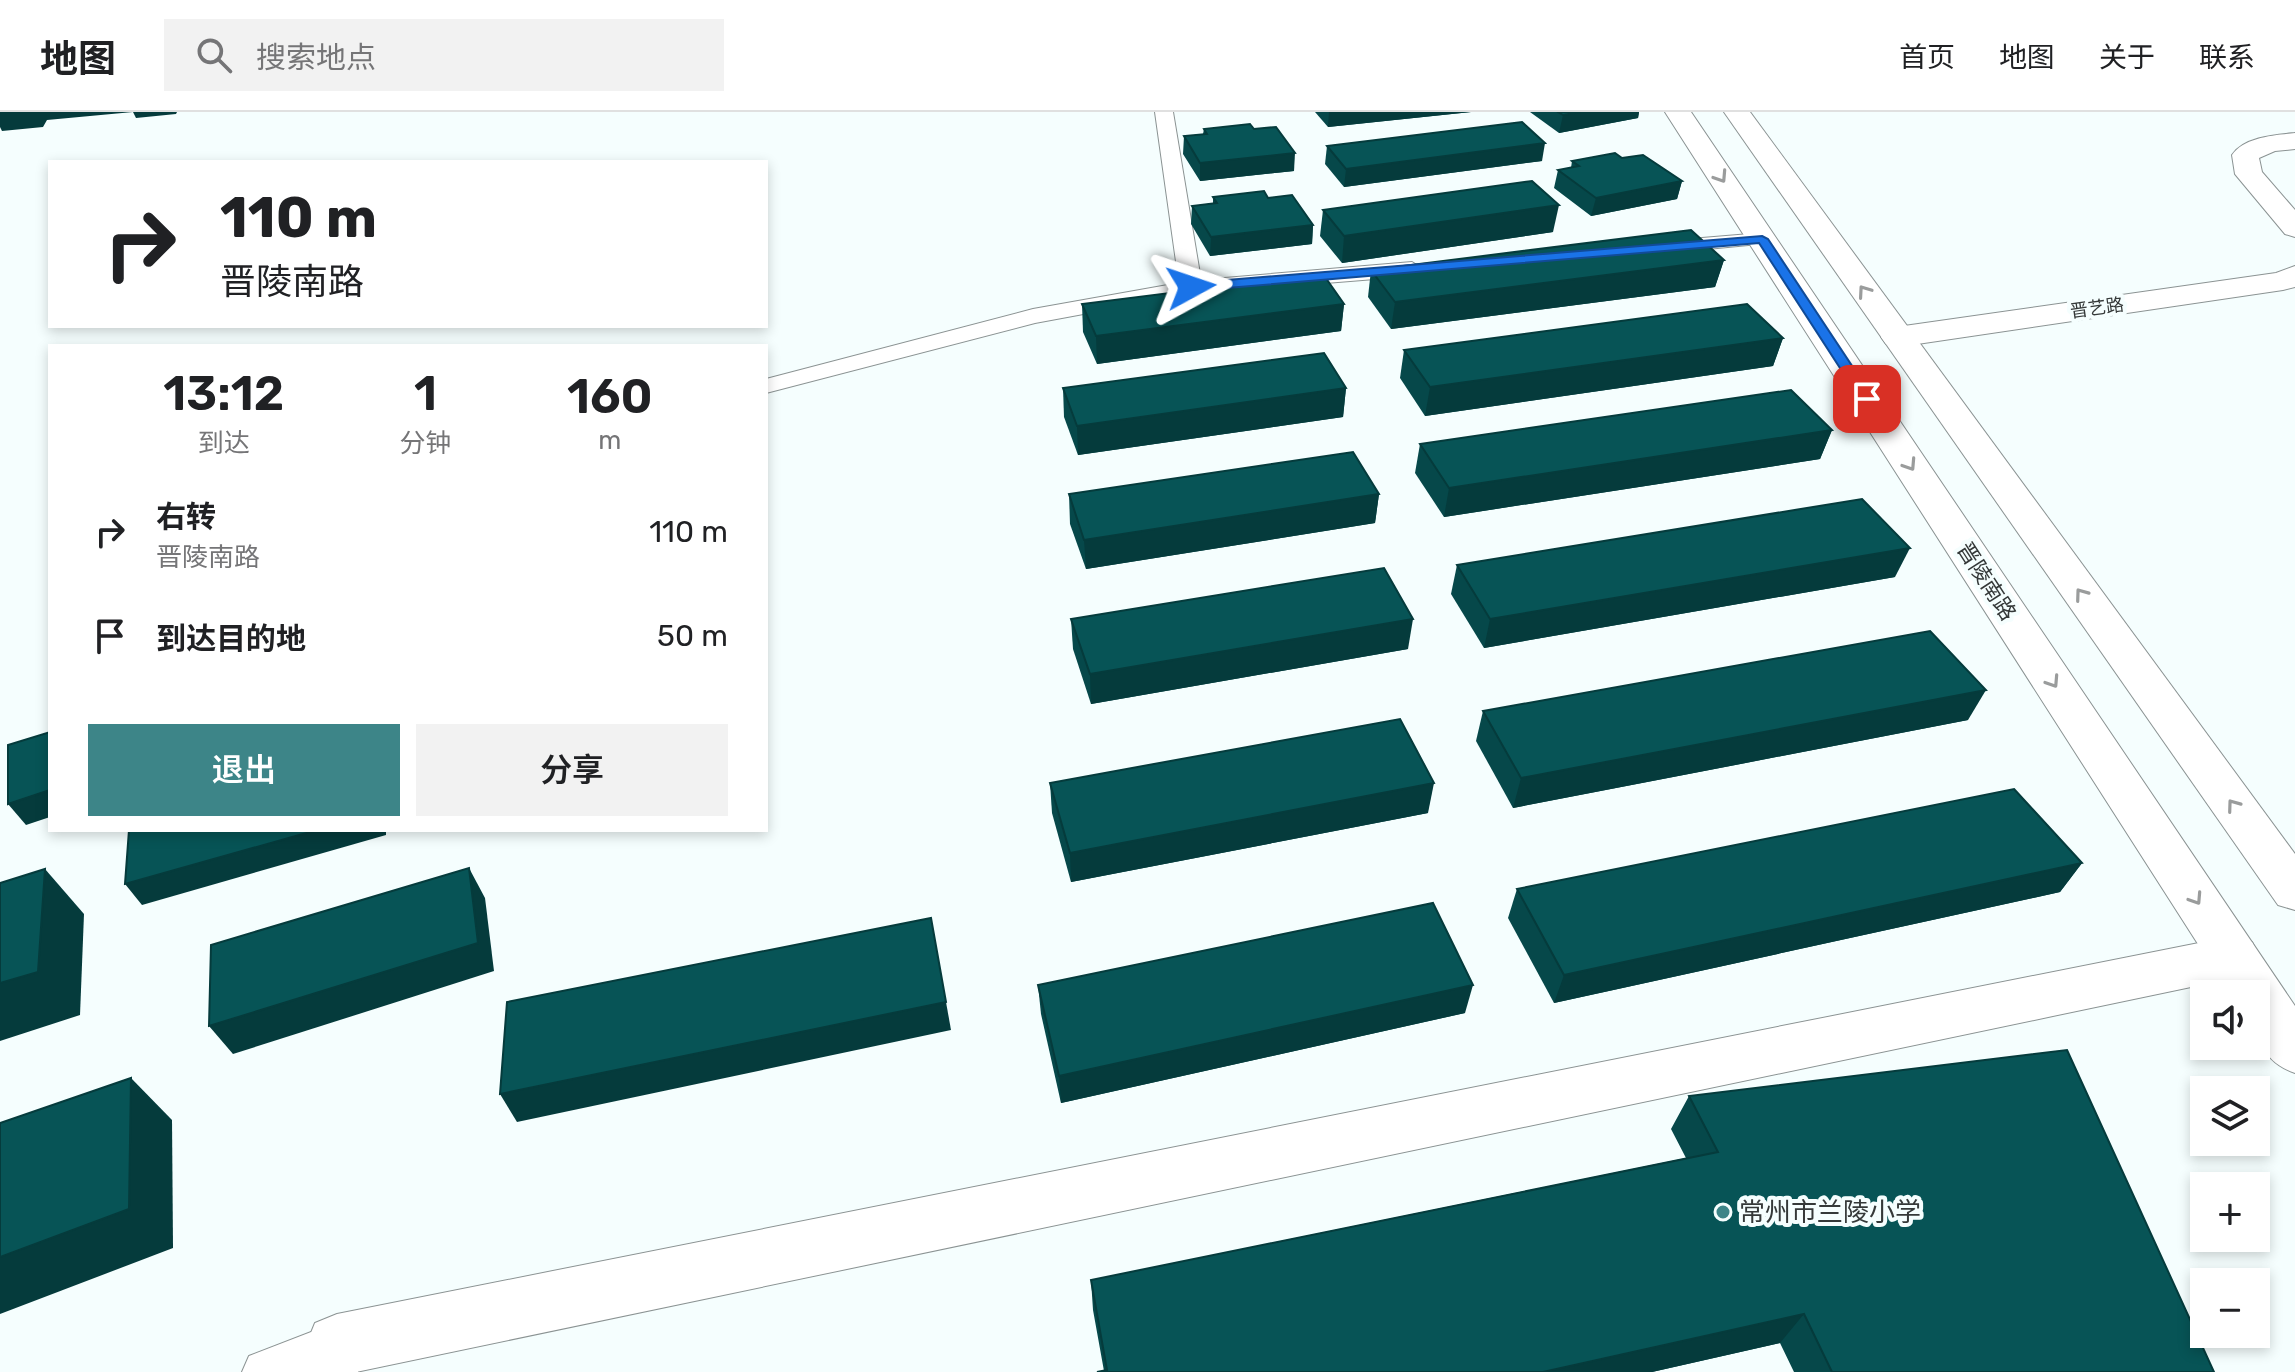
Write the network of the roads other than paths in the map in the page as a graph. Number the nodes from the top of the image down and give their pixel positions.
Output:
1 (1164, 112) edge
2 (1678, 112) edge
3 (1737, 112) edge
4 (2295, 141) edge
5 (2295, 228) edge
6 (1762, 239) junction
7 (1651, 249) edge
8 (1429, 267) edge
9 (2295, 275) edge
10 (1191, 287) junction
11 (1897, 337) junction
12 (768, 385) edge
13 (2295, 891) edge
14 (2234, 957) junction
15 (2295, 1050) edge
16 (336, 1358) edge
17 (265, 1372) edge

1 - 10 lane
2 -> 6 main road, 晋陵南路
11 -> 3 main road
4 - 5 main road
6 - 7 lane
6 -> 14 main road, 晋陵南路
8 - 10 lane
9 - 11 main road, 晋艺路
10 - 12 lane
13 -> 11 main road
14 - 15 main road, 晋陵南路
14 - 16 main road
16 - 17 lane

